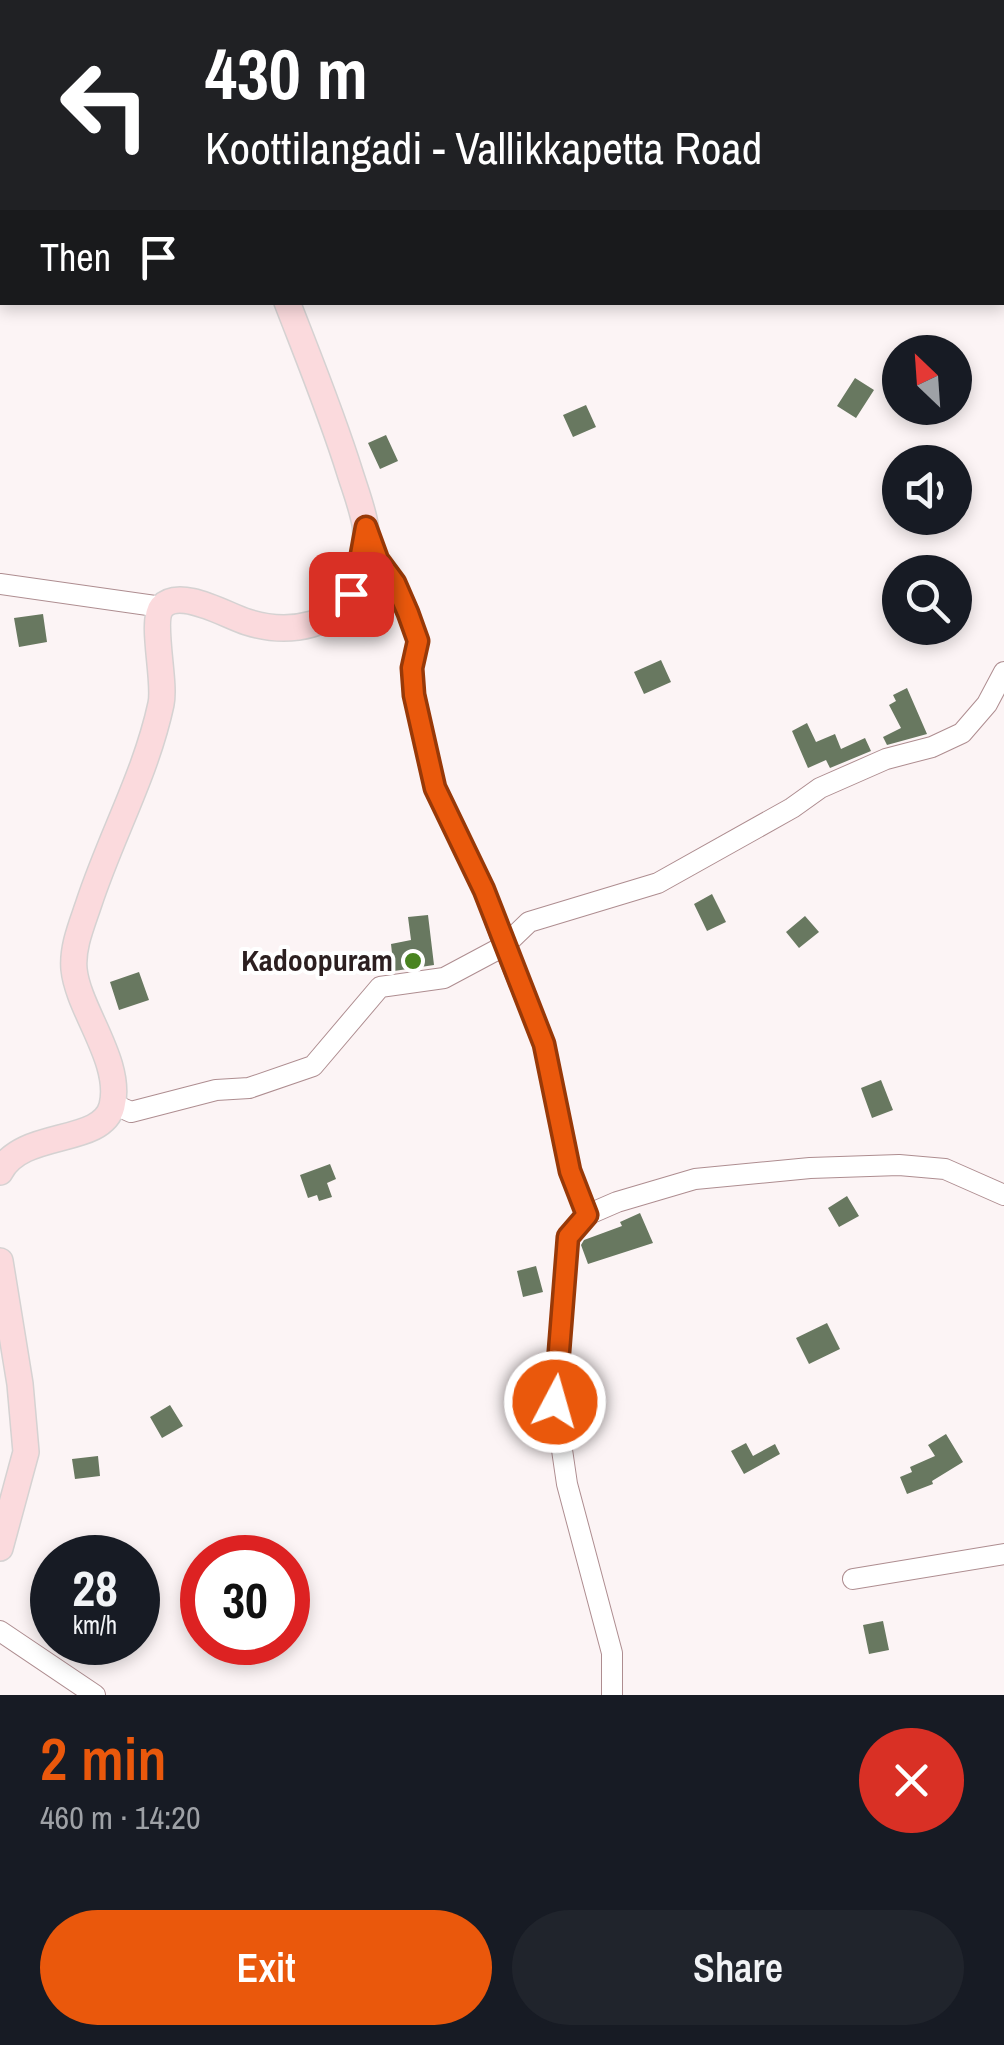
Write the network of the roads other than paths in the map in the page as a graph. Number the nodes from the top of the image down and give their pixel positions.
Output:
1 (288, 305) edge
2 (366, 527) junction
3 (0, 584) edge
4 (162, 608) junction
5 (1004, 672) edge
6 (504, 946) junction
7 (113, 1104) junction
8 (0, 1172) edge
9 (1004, 1196) edge
10 (587, 1215) junction
11 (0, 1261) edge
12 (0, 1548) edge
13 (1004, 1554) edge
14 (853, 1579) dead end
15 (0, 1631) edge
16 (95, 1695) edge
17 (612, 1695) edge

1 - 2 main road
2 - 4 main road
2 - 6 street
3 - 4 street
4 - 7 main road
5 - 6 street
6 - 7 street
6 - 10 street
7 - 8 main road
9 - 10 street
10 - 17 street
11 - 12 main road
13 - 14 street
15 - 16 street

